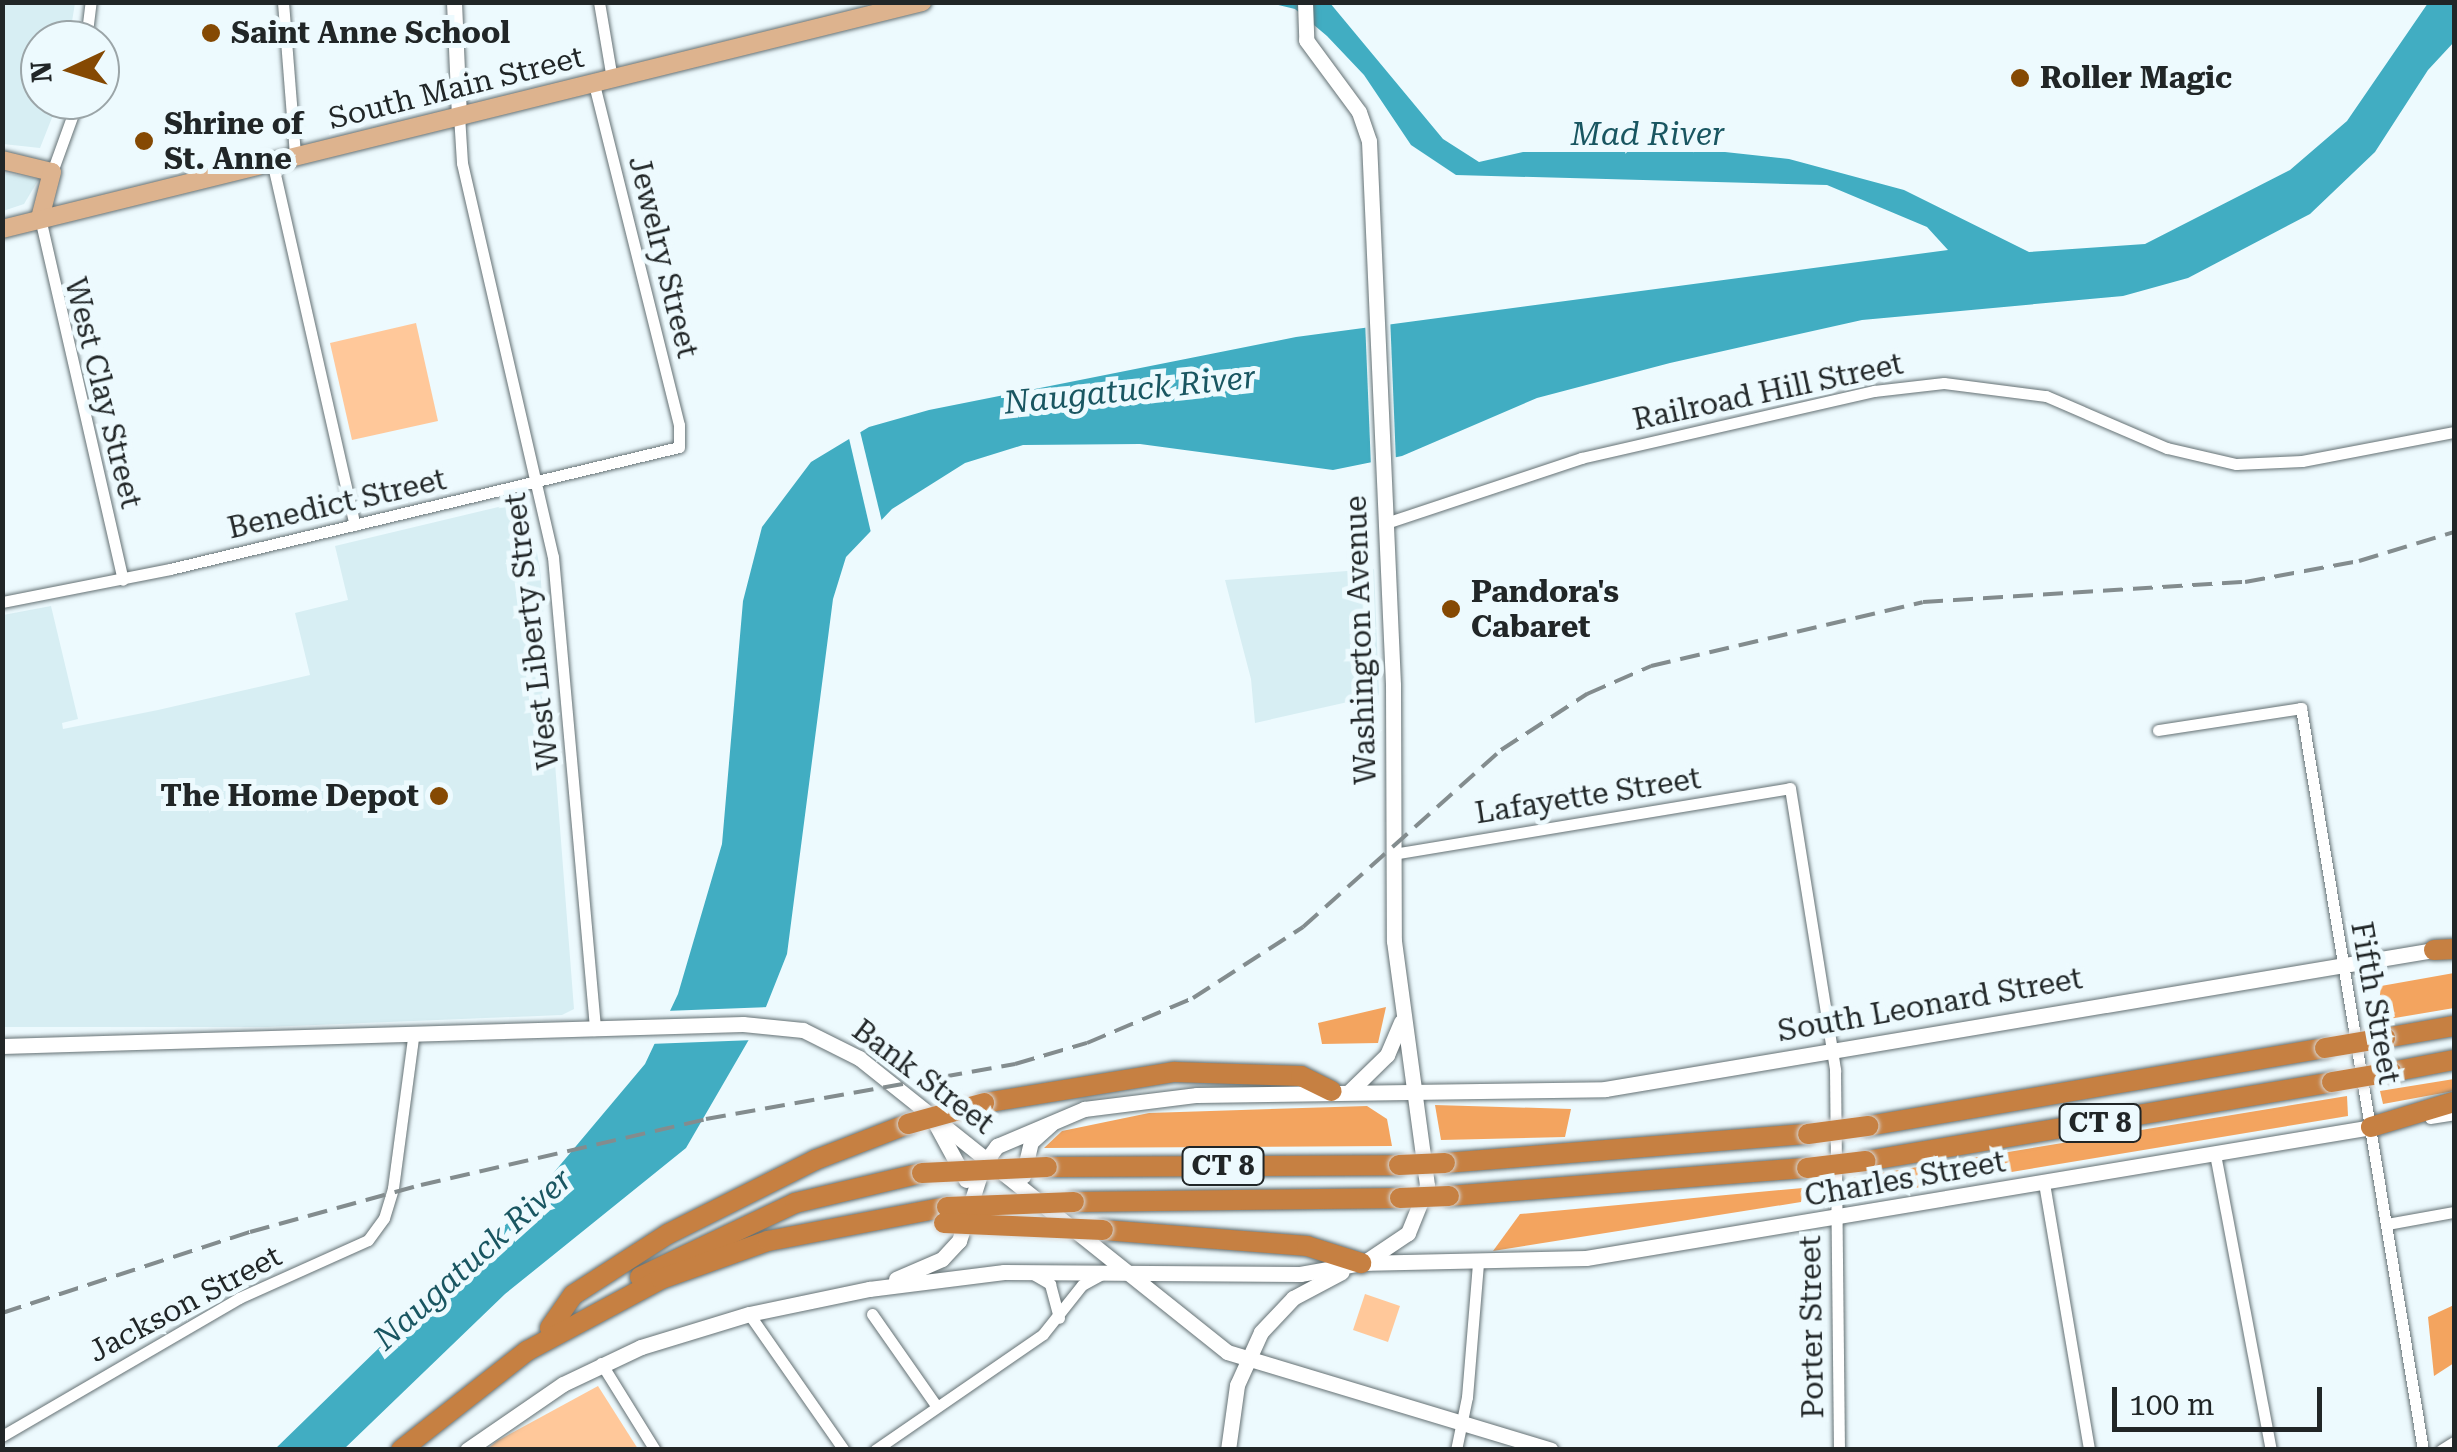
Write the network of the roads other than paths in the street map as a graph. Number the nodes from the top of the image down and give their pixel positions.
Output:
1 (283, 2) edge
2 (454, 2) edge
3 (599, 2) edge
4 (922, 2) edge
5 (1305, 2) edge
6 (603, 81) junction
7 (460, 115) junction
8 (71, 120) edge
9 (295, 155) junction
10 (2, 160) edge
11 (272, 161) junction
12 (52, 172) junction
13 (40, 218) junction
14 (2, 228) edge
15 (2454, 432) edge
16 (681, 444) joint
17 (540, 482) junction
18 (1386, 524) junction
19 (355, 525) junction
20 (123, 580) junction
21 (2, 602) edge
22 (2158, 730) dead end
23 (1790, 788) joint
24 (1393, 854) junction
25 (2448, 948) edge
26 (2343, 964) junction
27 (1402, 1008) junction
28 (2454, 1026) edge
29 (595, 1030) junction
30 (413, 1038) junction
31 (1833, 1050) junction
32 (4, 1052) edge
33 (2454, 1060) edge
34 (1341, 1091) junction
35 (1412, 1092) junction
36 (2454, 1102) edge
37 (926, 1110) junction
38 (1072, 1112) junction
39 (2454, 1114) edge
40 (2371, 1127) junction
41 (2215, 1154) junction
42 (986, 1159) junction
43 (2044, 1183) junction
44 (1032, 1197) junction
45 (973, 1207) junction
46 (2454, 1212) edge
47 (946, 1215) junction
48 (1835, 1218) junction
49 (2387, 1224) junction
50 (1361, 1263) junction
51 (1478, 1263) junction
52 (1026, 1272) junction
53 (1113, 1272) junction
54 (868, 1289) junction
55 (749, 1314) junction
56 (872, 1314) dead end
57 (1059, 1318) junction
58 (550, 1328) junction
59 (1246, 1361) junction
60 (601, 1364) junction
61 (936, 1407) junction
62 (1460, 1425) junction
63 (2, 1436) edge
64 (2454, 1442) edge
65 (1225, 1447) edge
66 (397, 1450) edge
67 (466, 1450) edge
68 (655, 1450) edge
69 (844, 1450) edge
70 (874, 1450) edge
71 (1456, 1450) edge
72 (1551, 1450) edge
73 (1839, 1450) edge
74 (2090, 1450) edge
75 (2271, 1450) edge
76 (2423, 1450) edge
77 (2441, 1450) edge

1 - 9 street
2 - 7 main road
3 - 6 street, Jewelry Street
4 - 6 main road, South Main Street
5 - 18 main road, Washington Avenue
6 - 7 main road, South Main Street
6 - 16 street, Jewelry Street
7 - 9 main road, South Main Street
7 - 17 street, West Liberty Street
8 - 12 street
9 - 11 main road, South Main Street
10 - 12 main road
11 - 13 main road, South Main Street
11 - 19 street
12 - 13 main road
13 - 14 main road, South Main Street
13 - 20 street, West Clay Street
15 - 18 street, Railroad Hill Street
16 - 17 street, Benedict Street
17 - 19 street, Benedict Street
17 - 29 street, West Liberty Street
18 - 24 main road, Washington Avenue
19 - 20 street, Benedict Street
20 - 21 street, Benedict Street
22 - 26 street, Fifth Street
23 - 24 street, Lafayette Street
23 - 31 street, Porter Street
24 - 27 main road, Washington Avenue
25 - 26 main road, South Leonard Street
26 - 31 main road, South Leonard Street
26 - 40 street, Fifth Street
27 - 34 main road
27 - 35 main road, Washington Avenue
28 - 58 highway, CT 8, bridge
29 - 30 main road, Bank Street
29 - 37 main road, Bank Street
30 - 32 main road, Bank Street
30 - 63 street, Jackson Street
31 - 35 main road, South Leonard Street
31 - 48 street, Porter Street
33 - 47 highway, CT 8, bridge
34 - 35 main road, South Leonard Street
34 - 38 main road, South Leonard Street
34 - 58 highway, bridge
35 - 50 main road, Washington Avenue
36 - 40 highway
37 - 42 main road, Bank Street
37 - 45 main road
38 - 42 main road, South Leonard Street
38 - 44 main road
39 - 40 street, Charles Street
40 - 41 main road, Charles Street
40 - 49 street, Fifth Street
41 - 43 main road, Charles Street
41 - 75 street
42 - 44 main road, Bank Street
42 - 45 main road
43 - 48 main road, Charles Street
43 - 74 street
44 - 53 main road, Bank Street
45 - 54 main road
46 - 49 street
47 - 50 highway, bridge
47 - 66 highway, CT 8
48 - 51 main road, Charles Street
48 - 73 street, Porter Street
49 - 76 street, Fifth Street
50 - 51 main road, Charles Street
50 - 53 main road
50 - 59 main road, Washington Avenue
51 - 62 street
52 - 53 main road
52 - 54 main road
52 - 57 street
53 - 57 street
53 - 59 main road, Bank Street
54 - 55 main road
55 - 60 main road
55 - 69 street
56 - 61 street
57 - 61 street
58 - 66 highway, CT 8
59 - 62 main road, Bank Street
59 - 65 main road
60 - 67 main road
60 - 68 street
61 - 70 street
62 - 71 street
62 - 72 main road, Bank Street
64 - 77 street

